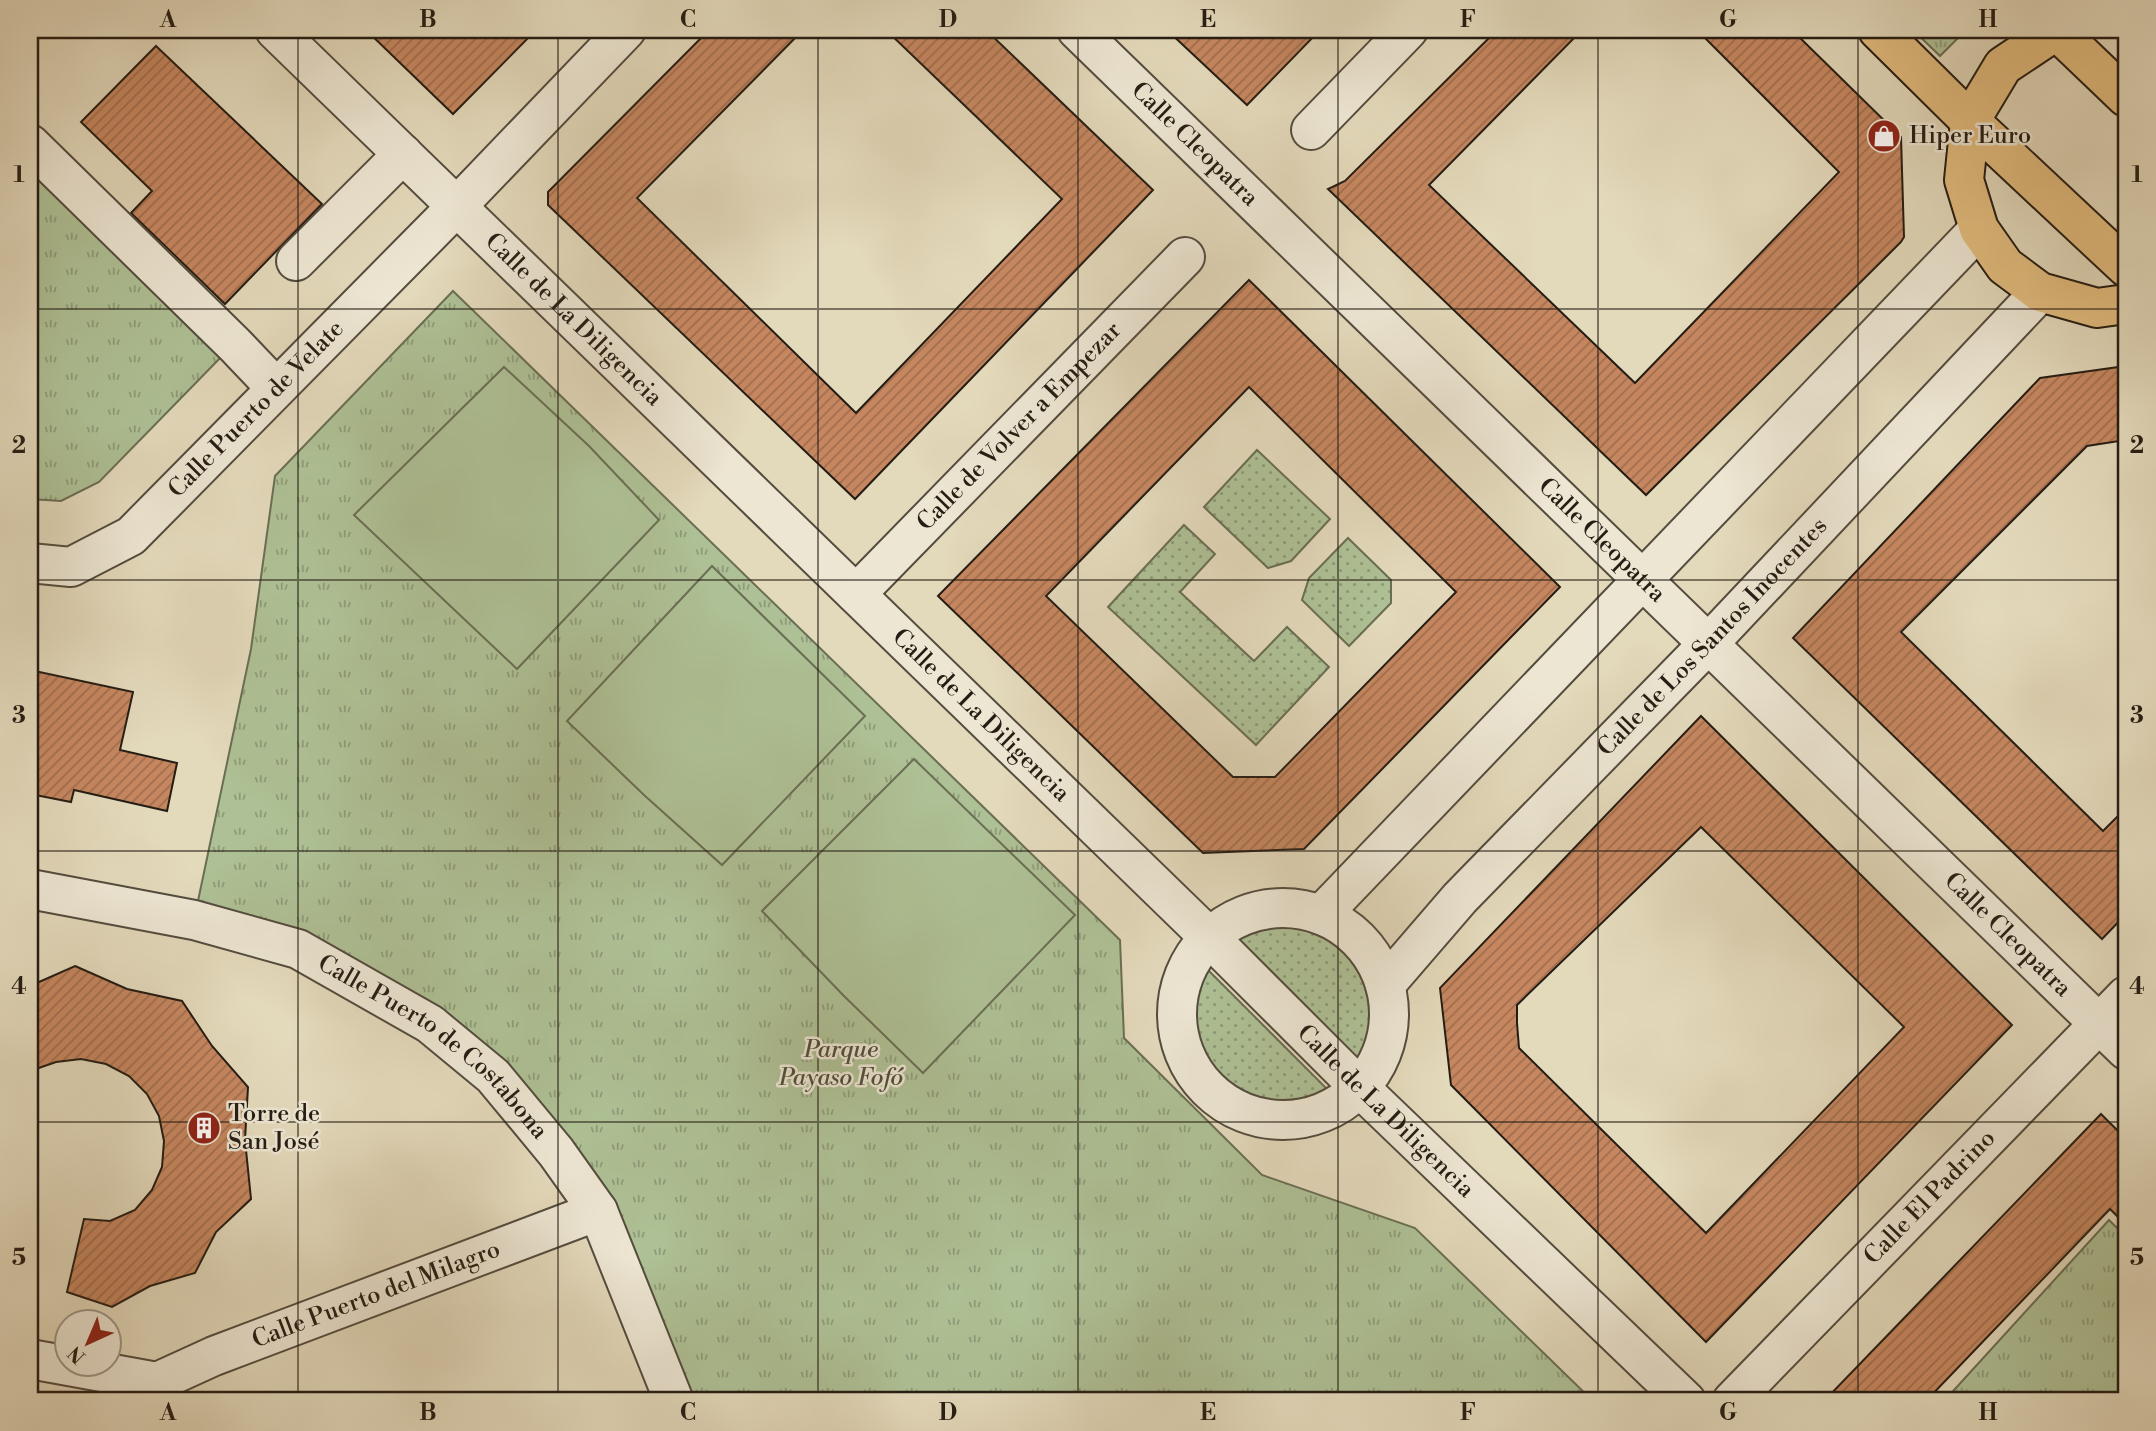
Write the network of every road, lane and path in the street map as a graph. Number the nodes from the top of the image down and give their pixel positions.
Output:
1 (275, 30) edge
2 (626, 30) edge
3 (1077, 30) edge
4 (1408, 30) edge
5 (1878, 30) edge
6 (2057, 30) edge
7 (2062, 30) edge
8 (2126, 97) edge
9 (1970, 121) junction
10 (1311, 130) dead end
11 (30, 144) edge
12 (403, 154) junction
13 (457, 206) junction
14 (1979, 229) junction
15 (1185, 257) dead end
16 (296, 261) dead end
17 (2126, 267) edge
18 (2040, 292) junction
19 (2126, 304) edge
20 (276, 388) junction
21 (30, 563) edge
22 (1642, 580) junction
23 (856, 594) junction
24 (1708, 644) junction
25 (30, 889) edge
26 (1321, 915) junction
27 (1210, 937) junction
28 (1385, 985) junction
29 (2126, 996) edge
30 (2099, 1024) junction
31 (2126, 1051) edge
32 (1360, 1088) junction
33 (598, 1211) junction
34 (30, 1359) edge
35 (161, 1392) edge
36 (674, 1401) edge
37 (1686, 1401) edge
38 (1732, 1401) edge

1 - 12 street, Calle de La Diligencia
2 - 13 street, Calle Puerto de Velate
3 - 22 street, Calle Cleopatra
4 - 10 street
5 - 9 main road
6 - 7 main road
6 - 8 main road
6 - 9 main road
9 - 14 main road
9 - 17 main road
11 - 20 street
12 - 13 street, Calle de La Diligencia
12 - 16 street
13 - 20 street, Calle Puerto de Velate
13 - 23 street, Calle de La Diligencia
14 - 18 main road
14 - 22 street
15 - 23 street, Calle de Volver a Empezar
18 - 19 main road
18 - 24 street, Calle de Los Santos Inocentes
20 - 21 street, Calle Puerto de Velate
22 - 24 street, Calle Cleopatra
22 - 26 street
23 - 27 street, Calle de La Diligencia
24 - 28 street, Calle de Los Santos Inocentes
24 - 30 street, Calle Cleopatra
25 - 33 street, Calle Puerto de Costabona
26 - 27 street
26 - 28 street
27 - 32 street, Calle de La Diligencia
27 - 32 street
28 - 32 street
29 - 30 street, Calle El Padrino
30 - 31 street, Calle Cleopatra
30 - 38 street, Calle El Padrino
32 - 37 street, Calle de La Diligencia
33 - 35 street, Calle Puerto del Milagro
33 - 36 street, Calle Puerto de Costabona
34 - 35 street, Calle Puerto del Milagro

